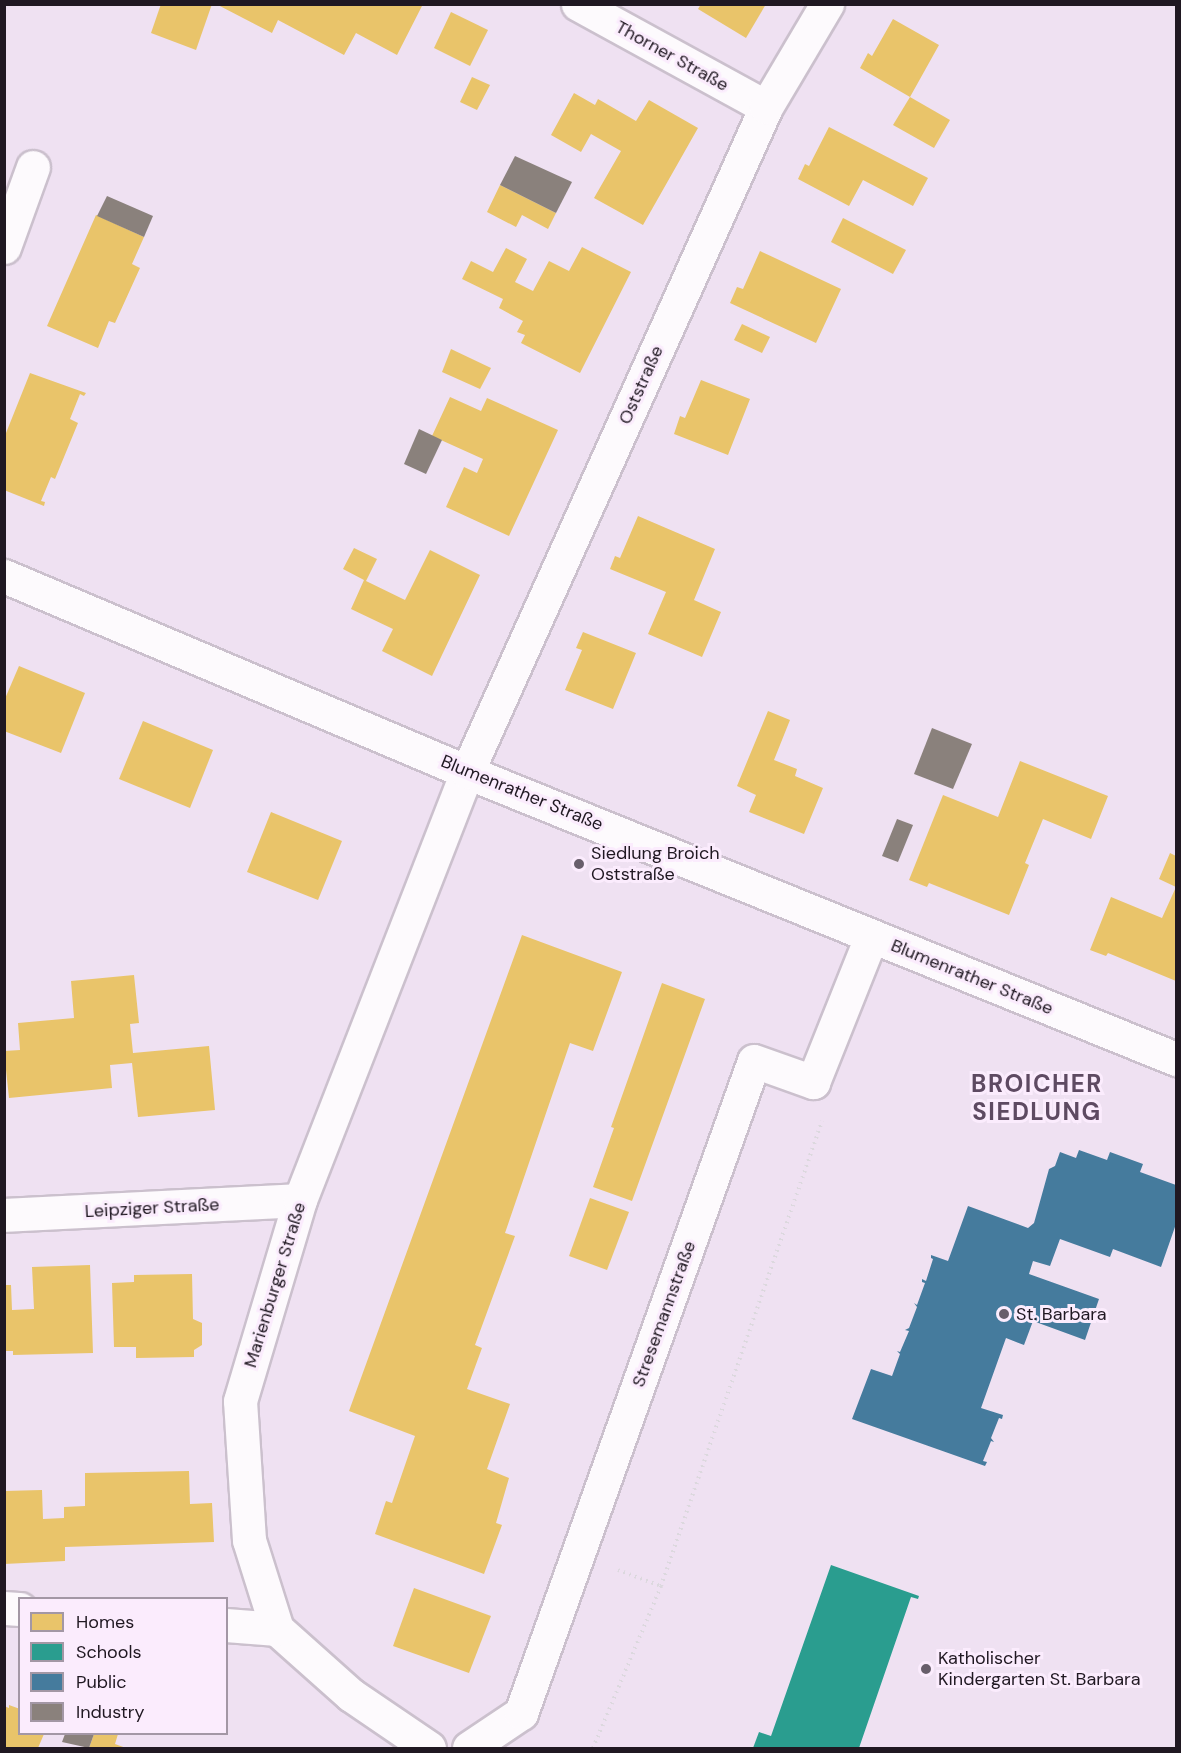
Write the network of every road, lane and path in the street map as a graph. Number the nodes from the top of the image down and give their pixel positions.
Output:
1 (578, 4) edge
2 (827, 4) edge
3 (766, 107) junction
4 (33, 167) dead end
5 (4, 248) edge
6 (4, 576) edge
7 (467, 772) junction
8 (872, 937) junction
9 (1176, 1059) edge
10 (813, 1082) junction
11 (300, 1200) junction
12 (4, 1215) edge
13 (637, 1577) dead end
14 (661, 1586) junction
15 (228, 1625) edge
16 (277, 1629) junction
17 (429, 1749) edge
18 (468, 1749) edge
19 (593, 1749) edge

1 - 3 street, Thorner Straße
2 - 3 street, Oststraße
3 - 7 street, Oststraße
4 - 5 street
6 - 7 street, Blumenrather Straße
7 - 8 street, Blumenrather Straße
7 - 11 street, Marienburger Straße
8 - 9 street, Blumenrather Straße
8 - 10 street
10 - 14 path
10 - 18 street, Stresemannstraße
11 - 12 street, Leipziger Straße
11 - 16 street, Marienburger Straße
13 - 14 path
14 - 19 path
15 - 16 street
16 - 17 street

